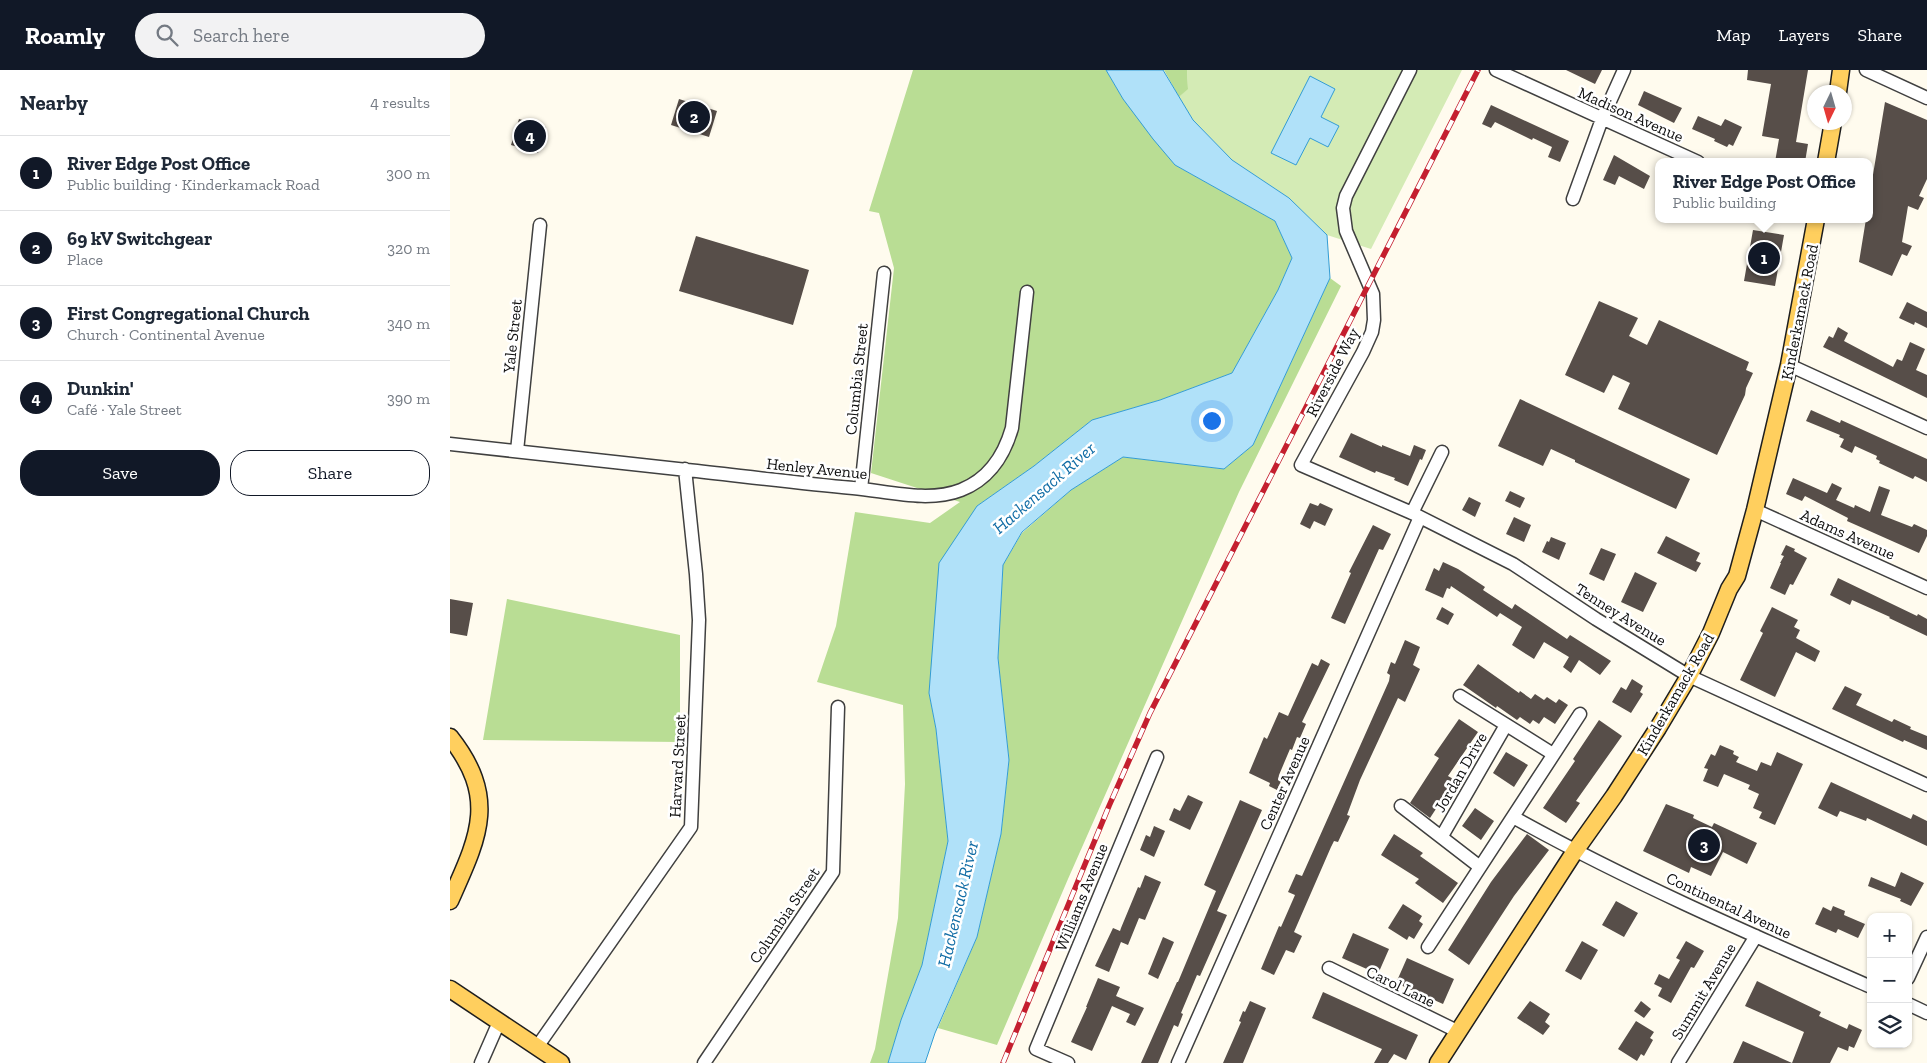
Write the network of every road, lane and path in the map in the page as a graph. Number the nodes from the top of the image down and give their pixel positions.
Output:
1 (1410, 70) edge
2 (1496, 70) edge
3 (1624, 70) edge
4 (1841, 70) edge
5 (1866, 70) edge
6 (1839, 85) edge
7 (1927, 98) edge
8 (1602, 119) junction
9 (1832, 130) edge
10 (1689, 158) edge
11 (1827, 158) edge
12 (1573, 199) dead end
13 (1815, 223) edge
14 (540, 225) dead end
15 (884, 273) dead end
16 (1027, 292) dead end
17 (1789, 365) junction
18 (1927, 428) edge
19 (450, 444) edge
20 (517, 451) junction
21 (1442, 452) dead end
22 (1301, 465) joint
23 (685, 470) junction
24 (861, 489) junction
25 (1755, 510) junction
26 (1416, 515) junction
27 (1927, 588) edge
28 (1689, 676) junction
29 (1460, 696) dead end
30 (838, 707) dead end
31 (1580, 714) dead end
32 (1506, 725) junction
33 (450, 737) edge
34 (1553, 754) junction
35 (1157, 757) dead end
36 (1927, 785) edge
37 (1401, 806) dead end
38 (1513, 817) junction
39 (1442, 836) junction
40 (1575, 851) junction
41 (1480, 867) junction
42 (450, 901) edge
43 (1756, 936) junction
44 (1927, 937) edge
45 (1428, 947) dead end
46 (1330, 968) dead end
47 (1912, 969) edge
48 (1867, 985) edge
49 (450, 989) edge
50 (1912, 1006) edge
51 (1927, 1013) edge
52 (499, 1022) junction
53 (1459, 1032) junction
54 (537, 1047) junction
55 (481, 1063) edge
56 (561, 1063) edge
57 (704, 1063) edge
58 (1068, 1063) edge
59 (1178, 1063) edge
60 (1438, 1063) edge
61 (1678, 1063) edge

1 - 22 street, Riverside Way
2 - 8 street, Madison Avenue
3 - 8 street
4 - 6 main road
5 - 7 street
8 - 10 street, Madison Avenue
8 - 12 street
9 - 11 main road
13 - 17 main road, Kinderkamack Road
14 - 20 street, Yale Street
15 - 24 street, Columbia Street
16 - 24 street, Henley Avenue
17 - 18 street
17 - 25 main road, Kinderkamack Road
19 - 20 street, Henley Avenue
20 - 23 street, Henley Avenue
21 - 26 street, Center Avenue
22 - 26 street, Tenney Avenue
23 - 24 street, Henley Avenue
23 - 54 street, Harvard Street
25 - 27 street, Adams Avenue
25 - 28 main road, Kinderkamack Road
26 - 28 street, Tenney Avenue
26 - 59 street, Center Avenue
28 - 36 street, Tenney Avenue
28 - 40 main road, Kinderkamack Road
29 - 32 street, Jordan Drive
30 - 57 street, Columbia Street
31 - 34 street
32 - 34 street, Jordan Drive
32 - 39 street, Jordan Drive
33 - 42 main road
34 - 38 street
35 - 58 street, Williams Avenue
37 - 39 street, Jordan Drive
38 - 40 street
38 - 41 street
39 - 41 street, Jordan Drive
40 - 43 street, Continental Avenue
40 - 53 main road, Kinderkamack Road
41 - 45 street
43 - 48 street, Continental Avenue
43 - 61 street, Summit Avenue
44 - 47 street
46 - 53 street, Carol Lane
49 - 52 main road
50 - 51 street
52 - 54 main road
52 - 55 street
53 - 60 main road, Kinderkamack Road
54 - 56 main road

